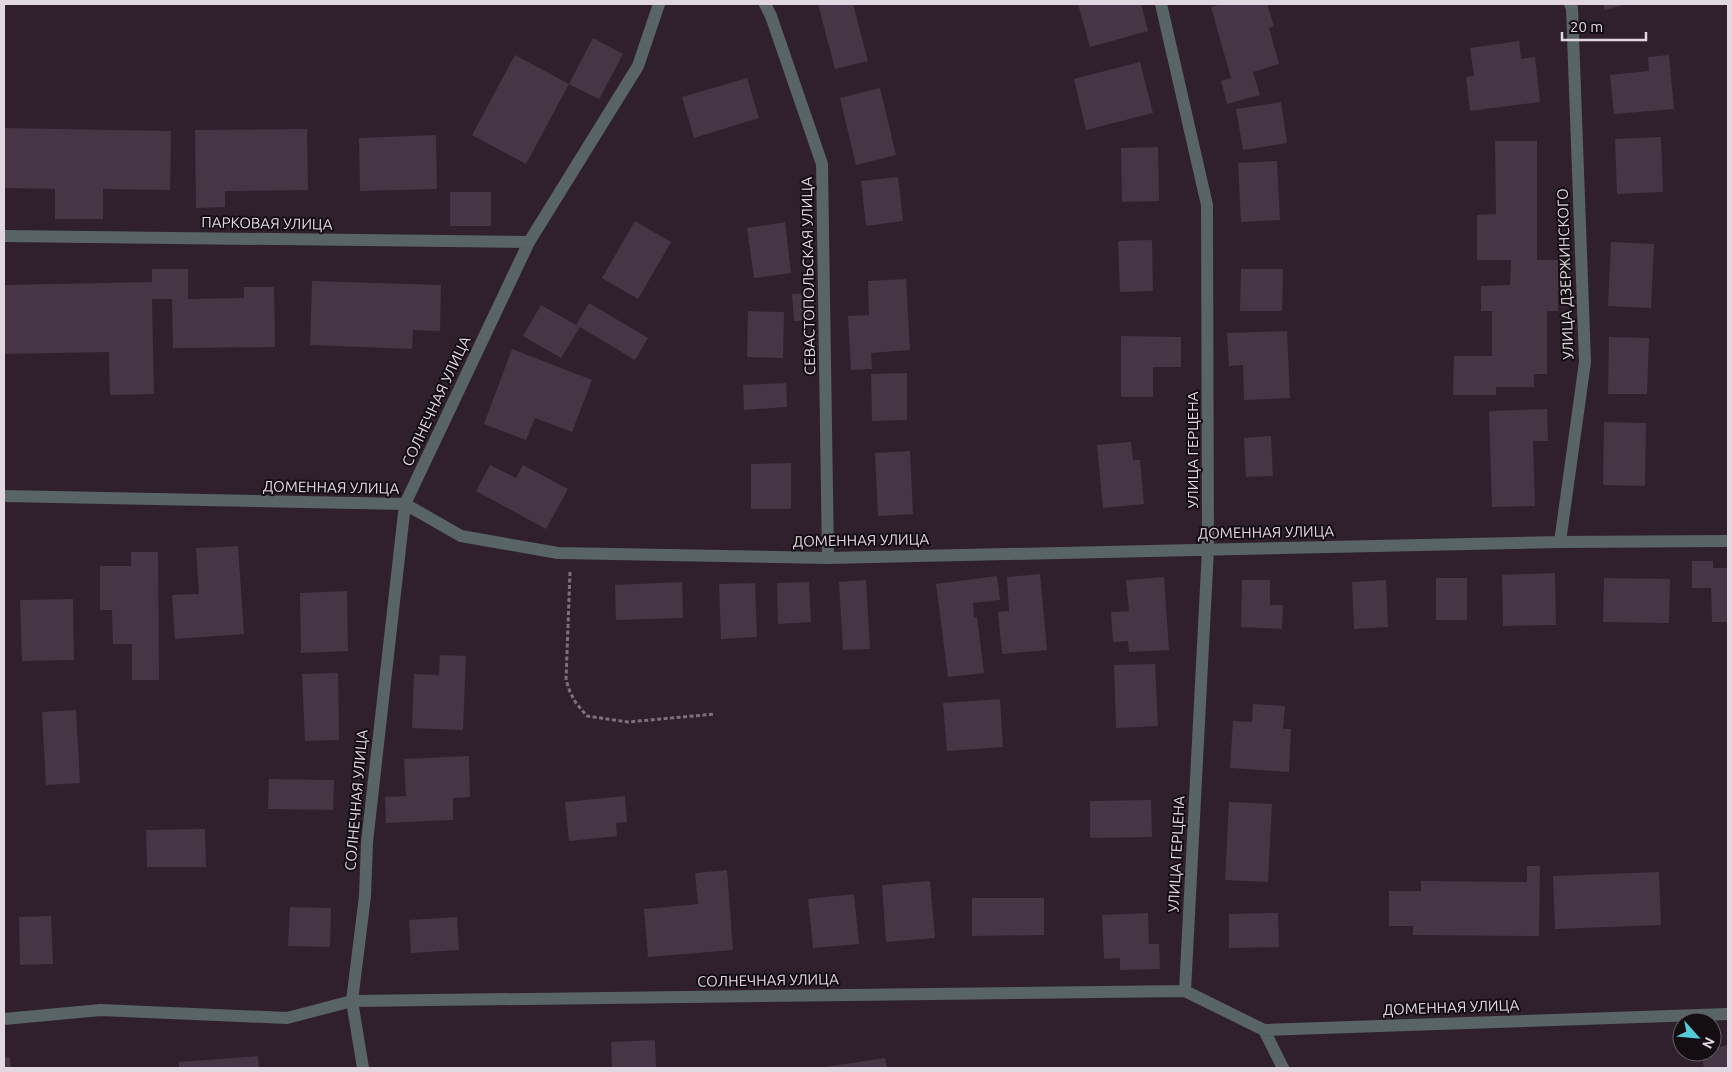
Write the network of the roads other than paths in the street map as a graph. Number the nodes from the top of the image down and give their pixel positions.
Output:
1 (659, 4) edge
2 (765, 4) edge
3 (1161, 4) edge
4 (1570, 4) edge
5 (4, 236) edge
6 (529, 242) junction
7 (4, 496) edge
8 (405, 504) junction
9 (1728, 541) edge
10 (1560, 542) junction
11 (1208, 550) junction
12 (828, 558) junction
13 (1185, 991) junction
14 (352, 1002) junction
15 (1728, 1014) edge
16 (4, 1019) edge
17 (1264, 1030) junction
18 (363, 1068) edge
19 (1283, 1068) edge

1 - 6 street, СОЛНЕЧНАЯ УЛИЦА
2 - 12 street, СЕВАСТОПОЛЬСКАЯ УЛИЦА
3 - 11 street, УЛИЦА ГЕРЦЕНА
4 - 10 street, УЛИЦА ДЗЕРЖИНСКОГО
5 - 6 street, ПАРКОВАЯ УЛИЦА
6 - 8 street, СОЛНЕЧНАЯ УЛИЦА
7 - 8 street, ДОМЕННАЯ УЛИЦА
8 - 12 street, ДОМЕННАЯ УЛИЦА
8 - 14 street, СОЛНЕЧНАЯ УЛИЦА
9 - 10 street, ДОМЕННАЯ УЛИЦА
10 - 11 street, ДОМЕННАЯ УЛИЦА
11 - 12 street, ДОМЕННАЯ УЛИЦА
11 - 13 street, УЛИЦА ГЕРЦЕНА
13 - 14 street, СОЛНЕЧНАЯ УЛИЦА
13 - 17 street, ДОМЕННАЯ УЛИЦА
14 - 16 street, СОЛНЕЧНАЯ УЛИЦА
14 - 18 street
15 - 17 street, ДОМЕННАЯ УЛИЦА
17 - 19 street

